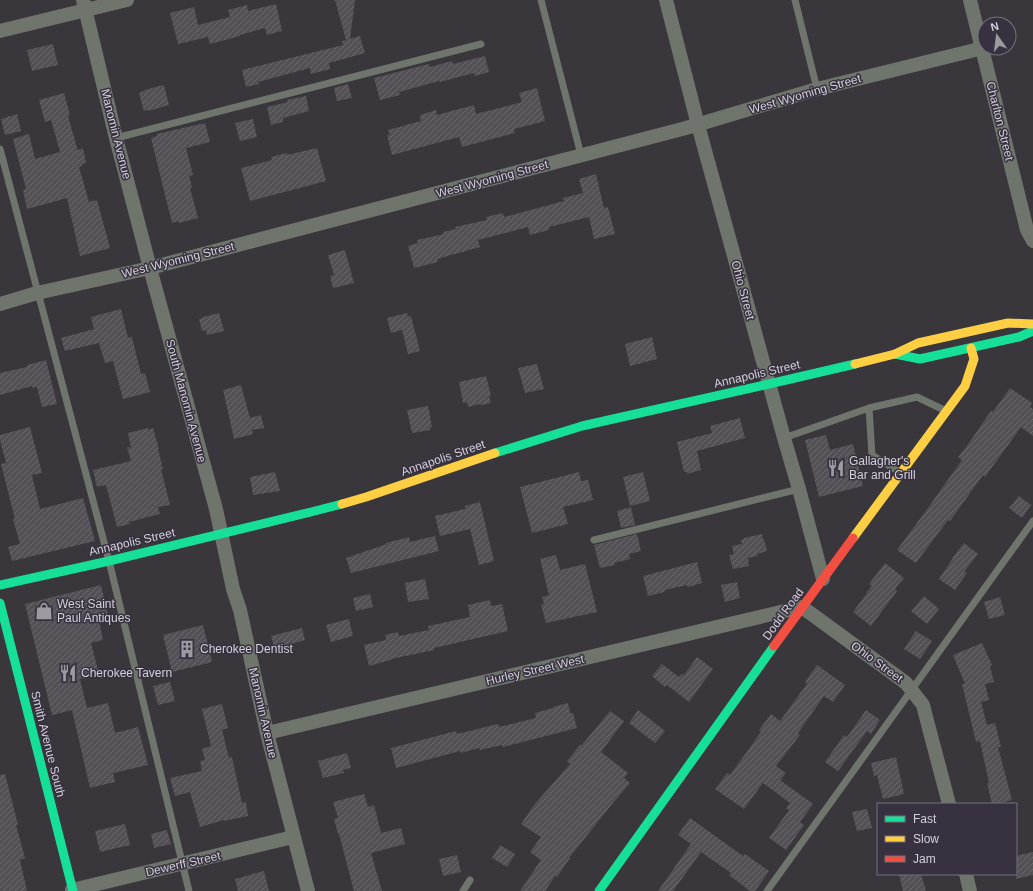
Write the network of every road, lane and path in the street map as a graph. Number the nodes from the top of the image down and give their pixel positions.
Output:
1 (126, 0) edge
2 (541, 0) edge
3 (666, 0) edge
4 (794, 0) edge
5 (970, 0) edge
6 (84, 5) edge
7 (977, 28) edge
8 (0, 31) edge
9 (481, 44) dead end
10 (977, 49) edge
11 (984, 56) edge
12 (818, 89) junction
13 (698, 125) junction
14 (116, 138) junction
15 (0, 149) edge
16 (581, 155) junction
17 (1033, 241) edge
18 (150, 268) junction
19 (38, 293) junction
20 (0, 304) edge
21 (1033, 324) edge
22 (1033, 331) edge
23 (971, 348) junction
24 (895, 354) junction
25 (769, 384) junction
26 (869, 408) junction
27 (946, 411) junction
28 (784, 438) junction
29 (901, 474) junction
30 (799, 489) junction
31 (1033, 521) edge
32 (221, 534) junction
33 (594, 540) dead end
34 (109, 561) junction
35 (823, 579) junction
36 (0, 585) edge
37 (0, 603) edge
38 (802, 607) junction
39 (911, 690) junction
40 (267, 733) junction
41 (949, 803) edge
42 (293, 837) junction
43 (182, 864) junction
44 (966, 875) edge
45 (470, 880) dead end
46 (72, 890) edge
47 (189, 891) edge
48 (308, 891) edge
49 (463, 891) edge
50 (599, 891) edge
51 (767, 891) edge
52 (970, 891) edge

1 - 6 street
2 - 16 lane
3 - 13 street, Ohio Street
4 - 12 lane
5 - 7 street, Charlton Street
6 - 8 street
6 - 14 street, Manomin Avenue
9 - 14 lane
10 - 12 street, West Wyoming Street
11 - 17 street, Charlton Street
12 - 13 street, West Wyoming Street
13 - 16 street, West Wyoming Street
13 - 25 street, Ohio Street
14 - 18 street, Manomin Avenue
15 - 19 lane
16 - 18 street, West Wyoming Street
18 - 19 street, West Wyoming Street
18 - 32 street, South Manomin Avenue
19 - 20 street, West Wyoming Street
19 - 34 lane
21 - 24 street, Annapolis Street
22 - 23 street, Annapolis Street
23 - 24 street, Annapolis Street
23 - 27 street, Dodd Road
24 - 25 street, Annapolis Street
25 - 28 street, Ohio Street
25 - 32 street, Annapolis Street
26 - 27 lane
26 - 28 lane
26 - 29 lane
27 - 29 street, Dodd Road
28 - 30 street, Ohio Street
29 - 35 street, Dodd Road
30 - 33 lane
30 - 35 street, Ohio Street
31 - 39 lane
32 - 34 street, Annapolis Street
32 - 40 street, Manomin Avenue
34 - 36 street, Annapolis Street
34 - 43 lane
35 - 38 street, Dodd Road
37 - 46 street, Smith Avenue South
38 - 39 street, Ohio Street
38 - 40 street, Hurley Street West
38 - 50 street, Dodd Road
39 - 41 street, Ohio Street
39 - 51 lane
40 - 42 street, Manomin Avenue
42 - 43 street, Dewerff Street
42 - 48 street, Manomin Avenue
43 - 46 street, Dewerff Street
43 - 47 lane
44 - 52 street
45 - 49 lane

